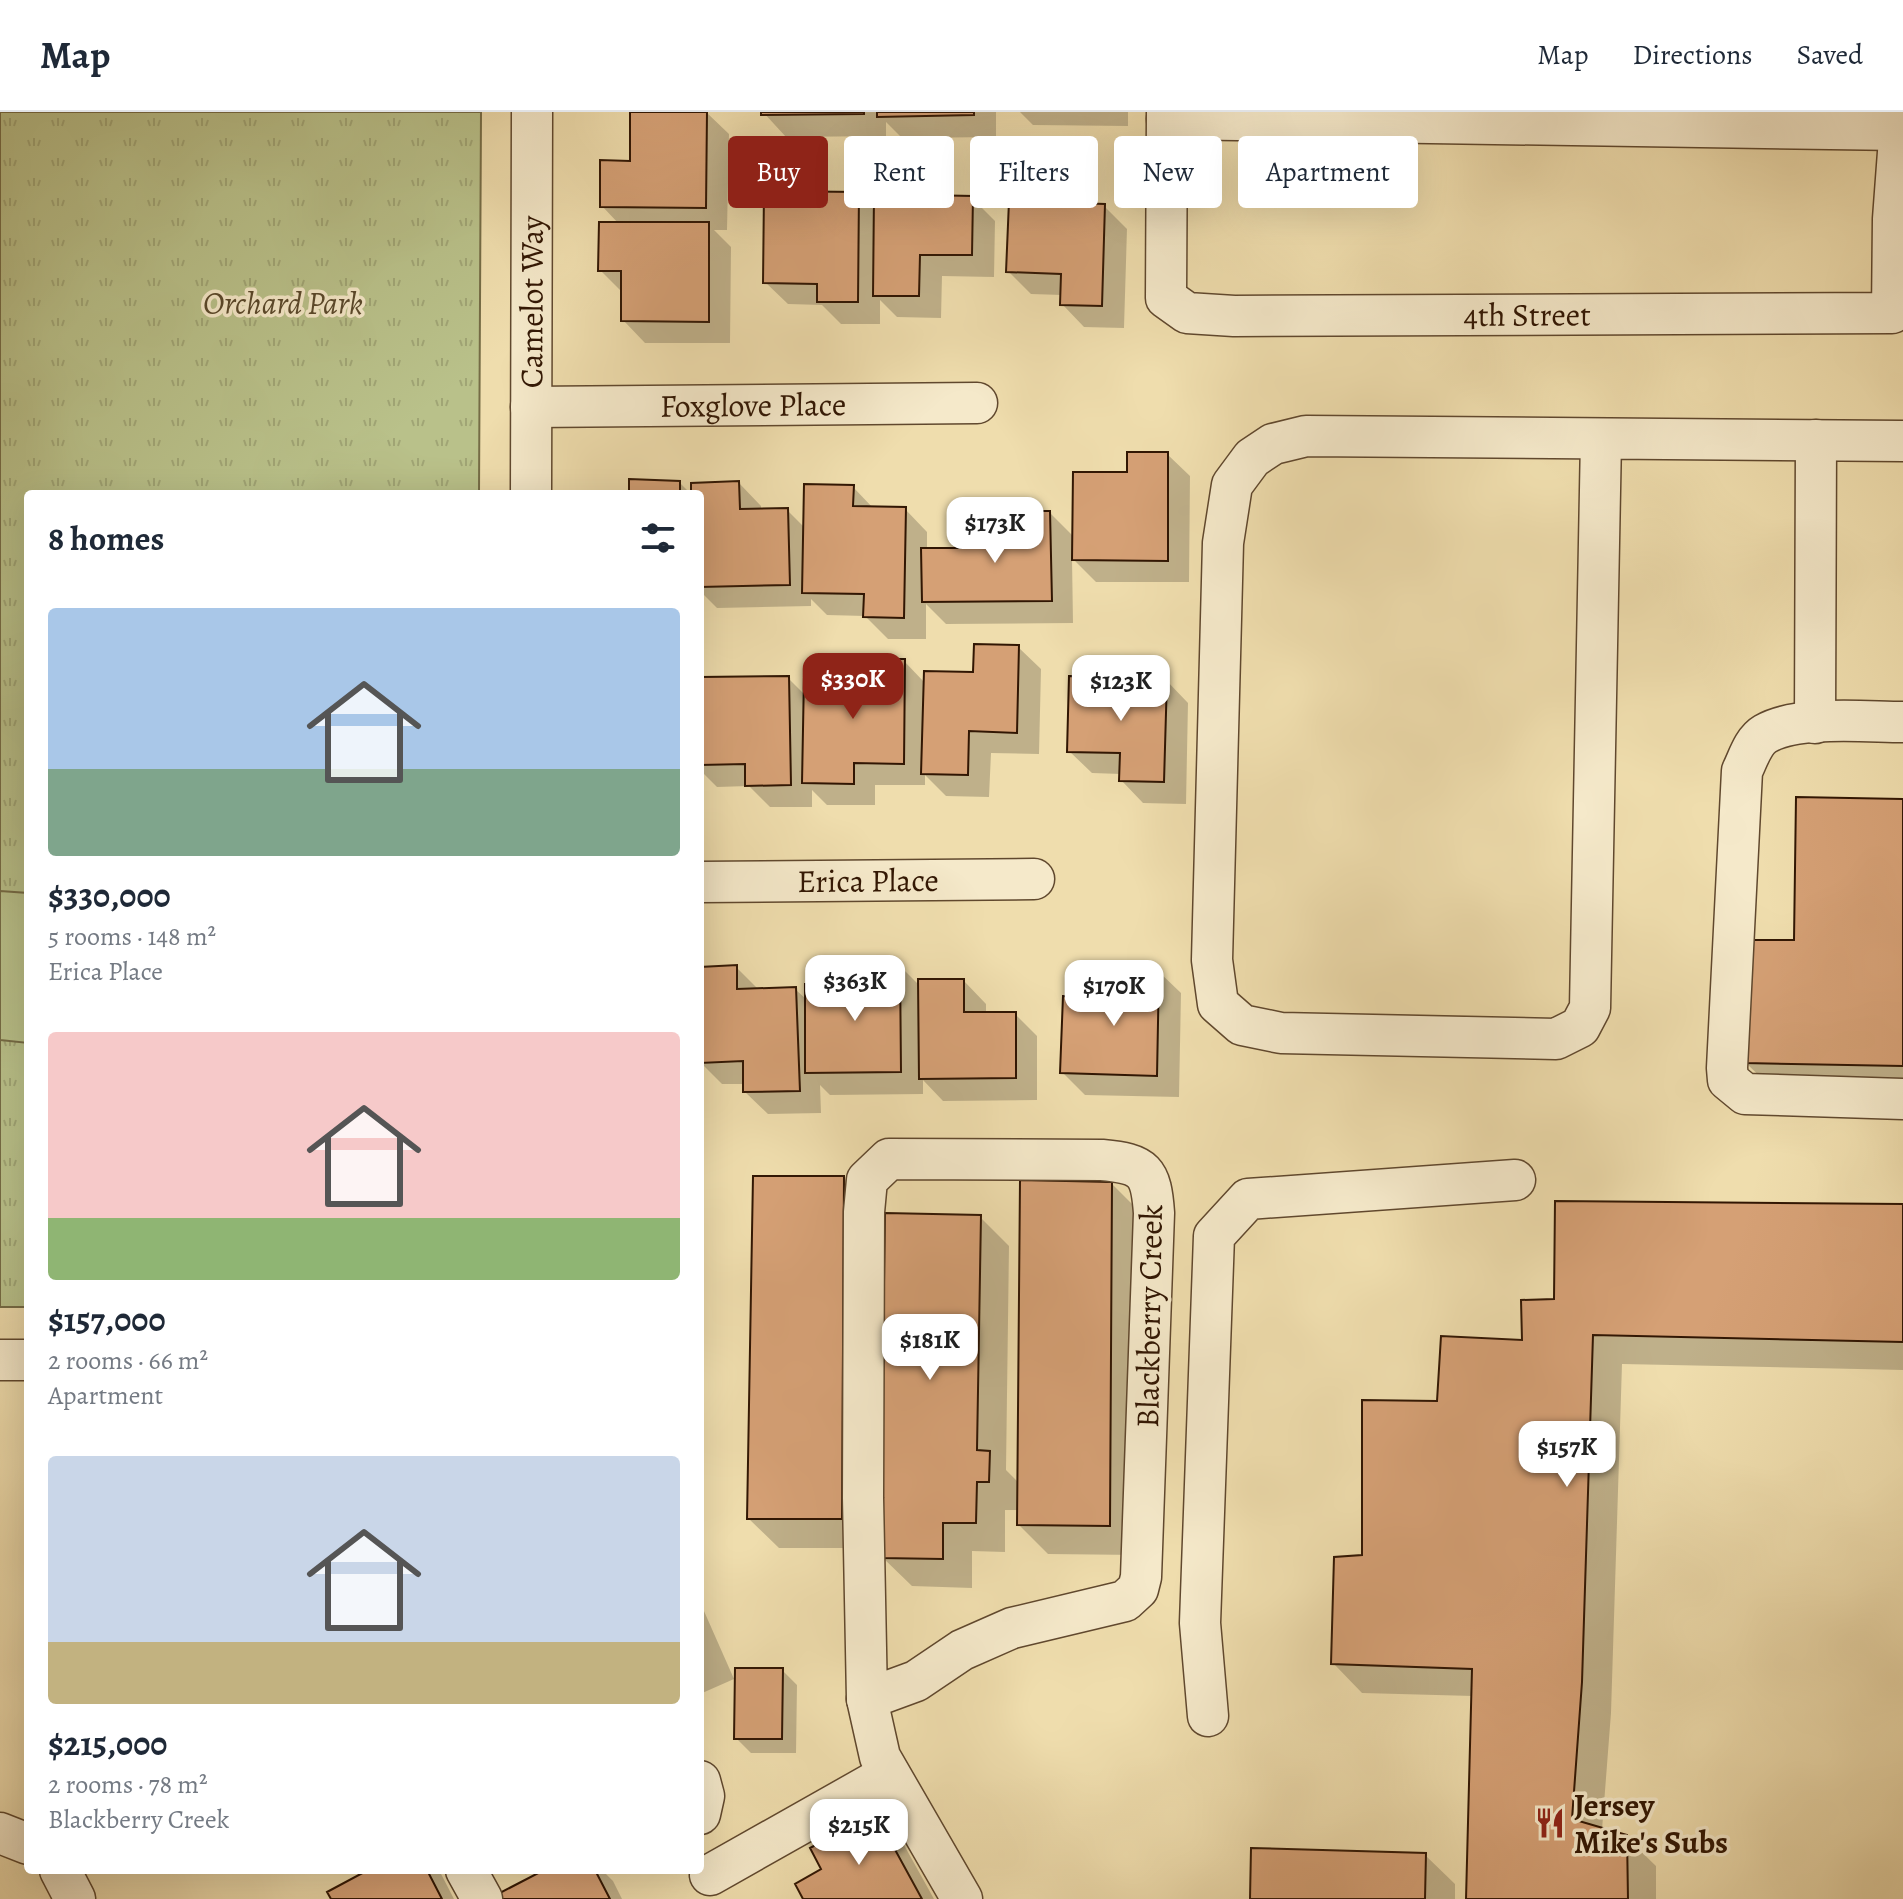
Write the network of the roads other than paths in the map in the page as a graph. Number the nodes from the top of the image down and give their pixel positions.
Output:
1 (532, 112) edge
2 (1167, 115) edge
3 (1900, 121) edge
4 (977, 403) dead end
5 (531, 407) junction
6 (1601, 439) junction
7 (1816, 440) junction
8 (1903, 441) edge
9 (531, 490) edge
10 (1903, 722) edge
11 (1815, 723) junction
12 (1034, 879) dead end
13 (704, 882) edge
14 (1903, 1099) edge
15 (1515, 1180) dead end
16 (0, 1360) edge
17 (24, 1360) edge
18 (867, 1699) junction
19 (1208, 1716) dead end
20 (889, 1774) junction
21 (0, 1833) edge
22 (24, 1842) edge
23 (62, 1874) edge
24 (711, 1877) edge
25 (75, 1899) edge
26 (962, 1899) edge

1 - 5 street, Camelot Way
2 - 3 street
2 - 3 street, 4th Street
4 - 5 street, Foxglove Place
5 - 9 street, Camelot Way
6 - 6 street
6 - 7 street
7 - 8 street
7 - 11 street
10 - 11 street
11 - 14 street
12 - 13 street, Erica Place
15 - 19 street
16 - 17 street
18 - 18 street, Blackberry Creek
18 - 20 street, Blackberry Creek
20 - 24 street
20 - 26 street, Blackberry Creek
21 - 22 street
23 - 25 street

